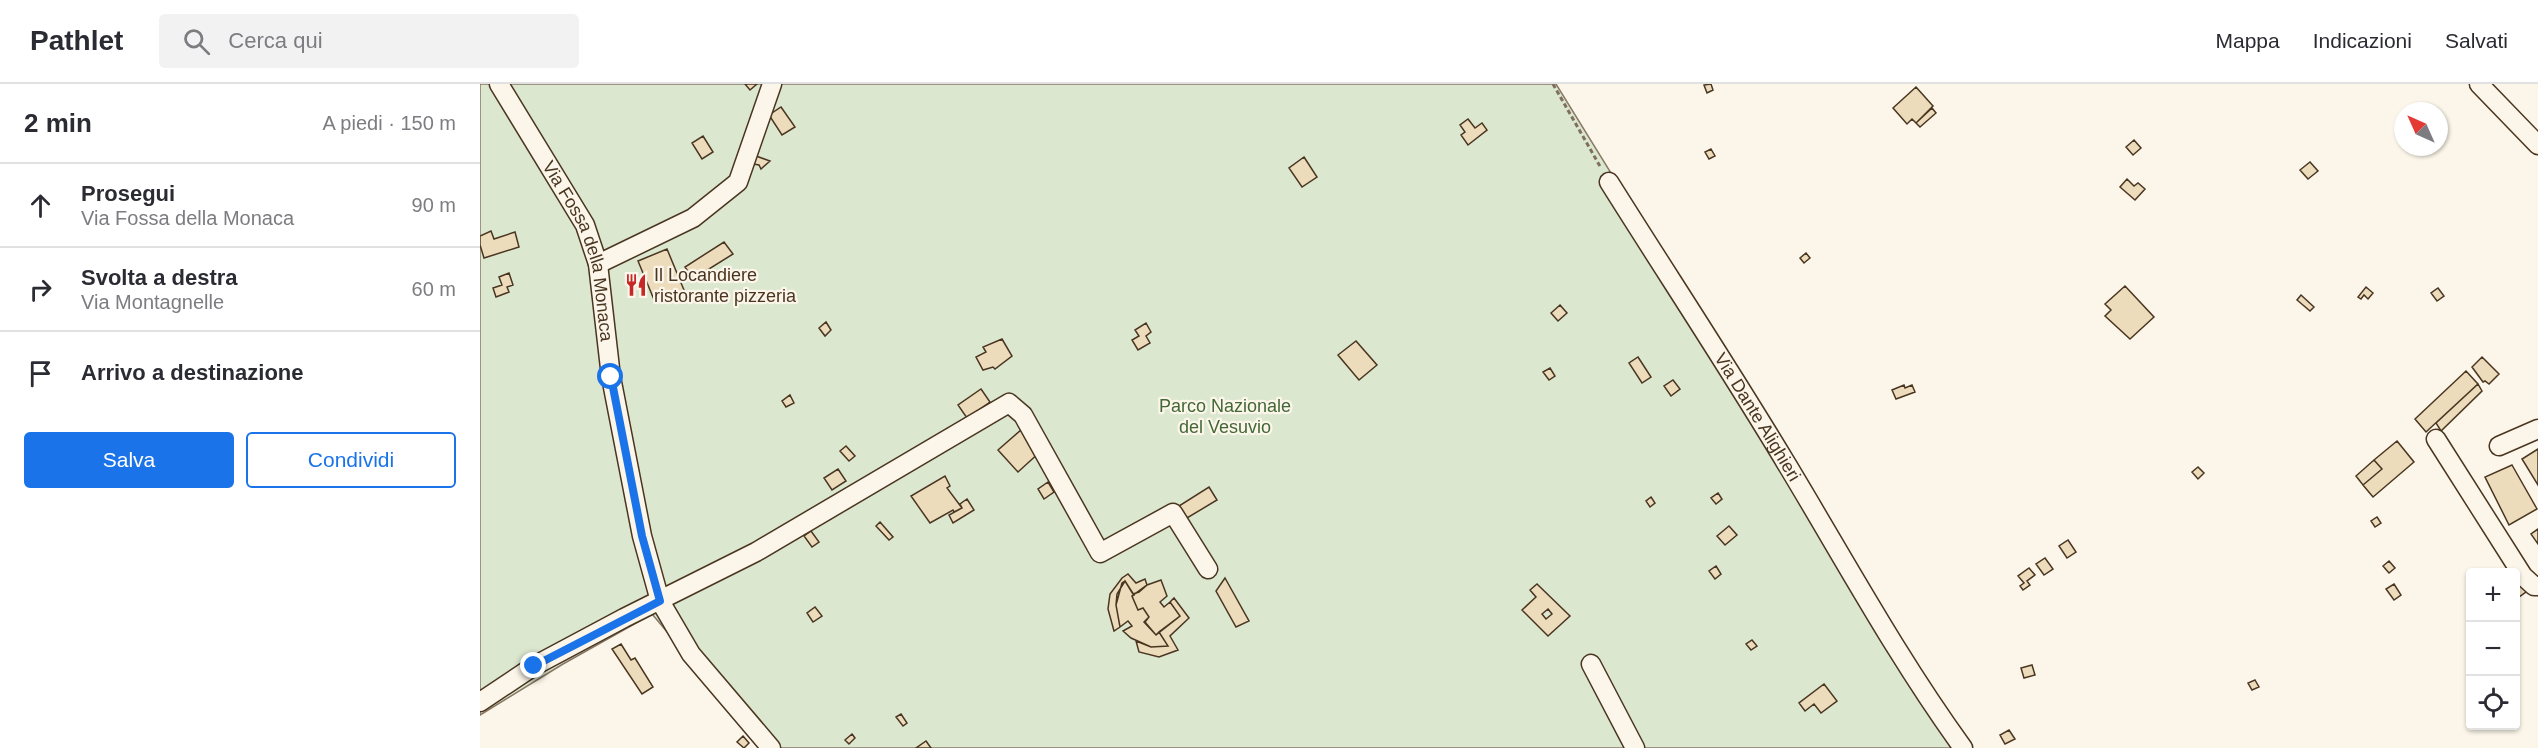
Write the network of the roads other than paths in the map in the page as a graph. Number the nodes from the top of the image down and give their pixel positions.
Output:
1 (500, 84) edge
2 (772, 84) edge
3 (2479, 84) edge
4 (2538, 145) edge
5 (1609, 182) road end
6 (598, 264) junction
7 (2538, 429) edge
8 (2436, 439) dead end
9 (2499, 446) dead end
10 (1208, 569) dead end
11 (2538, 586) edge
12 (660, 601) junction
13 (1591, 664) dead end
14 (480, 702) edge
15 (771, 748) edge
16 (1635, 748) edge
17 (1963, 748) edge

1 - 6 street, Via Fossa della Monaca
2 - 6 street
3 - 4 street
5 - 17 street, Via Dante Alighieri
6 - 12 street, Via Fossa della Monaca
7 - 9 street
8 - 11 street
10 - 12 street
12 - 14 street
12 - 15 street, Via Fossa della Monaca
13 - 16 street

